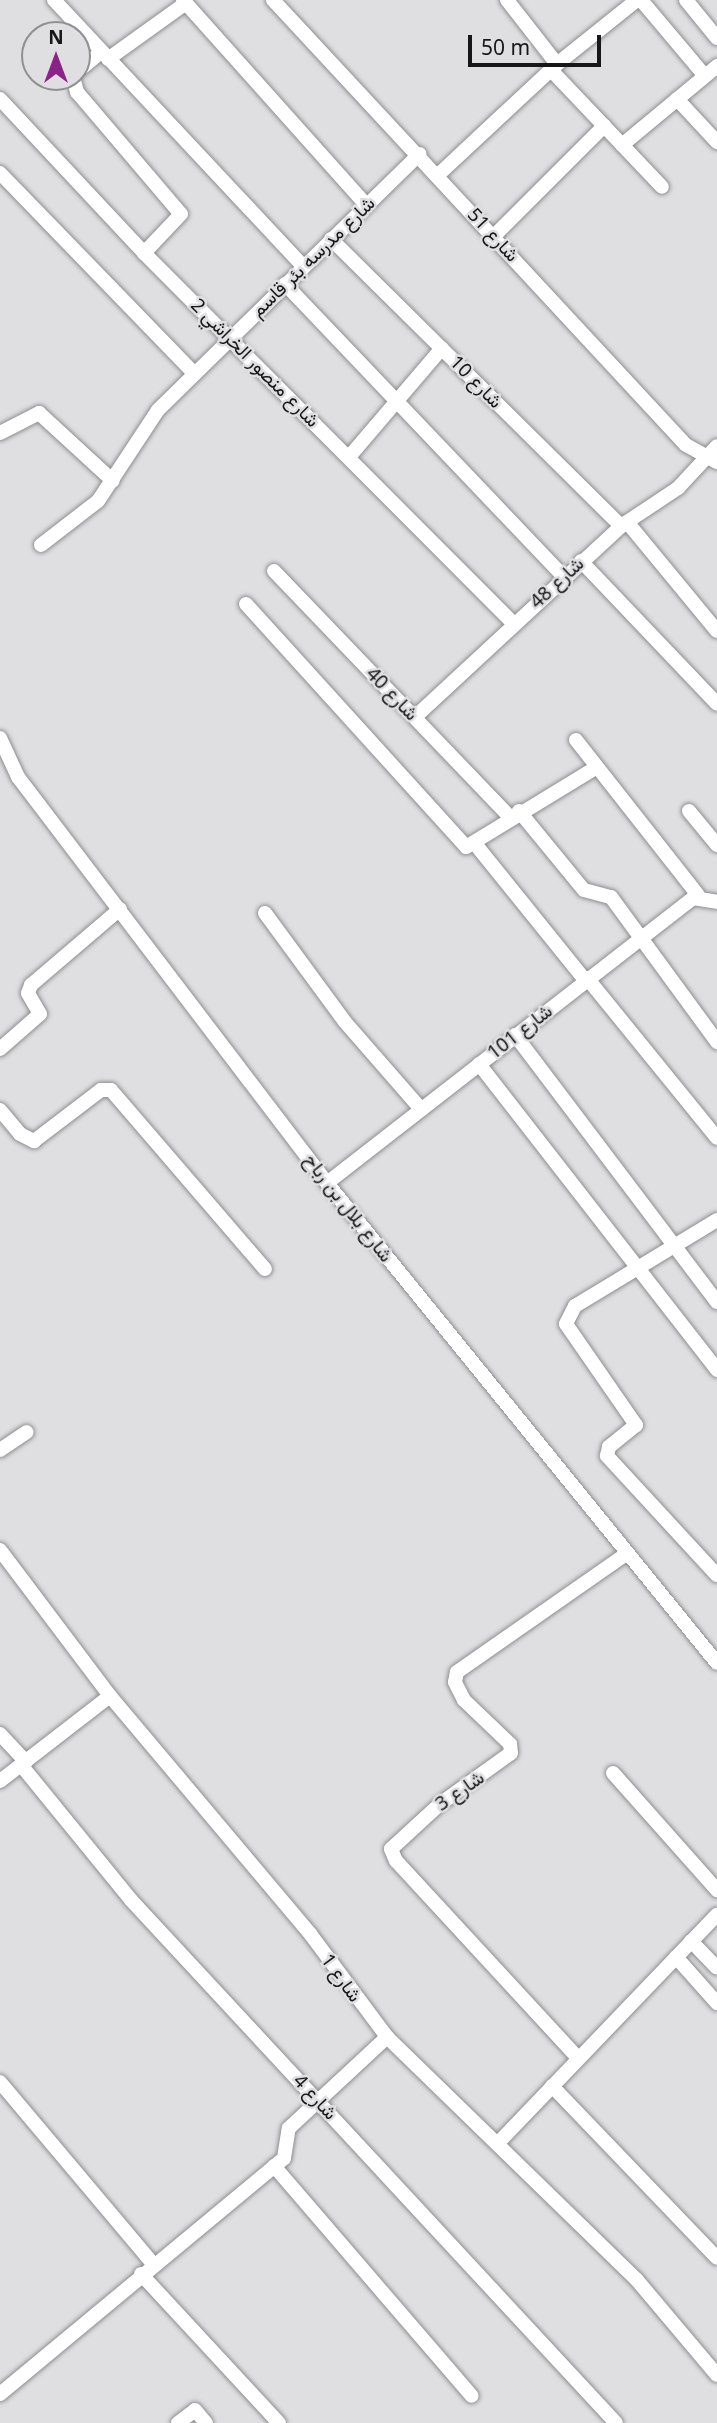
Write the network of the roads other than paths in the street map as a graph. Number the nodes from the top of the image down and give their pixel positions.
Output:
1 (54, 0) edge
2 (273, 0) edge
3 (507, 0) edge
4 (639, 0) edge
5 (686, 0) edge
6 (185, 1) edge
7 (717, 38) edge
8 (105, 55) junction
9 (91, 64) edge
10 (554, 67) junction
11 (713, 73) edge
12 (77, 91) edge
13 (0, 99) edge
14 (677, 99) junction
15 (604, 126) junction
16 (717, 142) edge
17 (622, 145) junction
18 (419, 155) junction
19 (0, 173) edge
20 (438, 175) junction
21 (662, 187) dead end
22 (366, 205) junction
23 (494, 236) junction
24 (331, 239) junction
25 (144, 253) junction
26 (303, 266) junction
27 (285, 284) junction
28 (231, 337) junction
29 (442, 348) junction
30 (194, 373) junction
31 (397, 402) junction
32 (0, 433) edge
33 (717, 446) edge
34 (349, 457) junction
35 (711, 460) edge
36 (113, 481) junction
37 (624, 524) junction
38 (41, 545) dead end
39 (581, 561) junction
40 (274, 571) dead end
41 (564, 577) junction
42 (246, 604) dead end
43 (514, 624) junction
44 (717, 631) edge
45 (717, 704) edge
46 (415, 717) junction
47 (0, 738) edge
48 (576, 740) dead end
49 (597, 767) junction
50 (689, 811) dead end
51 (515, 814) junction
52 (476, 845) junction
53 (717, 845) edge
54 (698, 895) junction
55 (717, 902) edge
56 (120, 909) junction
57 (265, 913) dead end
58 (640, 937) junction
59 (586, 979) junction
60 (515, 1035) junction
61 (717, 1042) edge
62 (0, 1049) edge
63 (479, 1064) junction
64 (0, 1110) edge
65 (421, 1110) junction
66 (717, 1138) edge
67 (327, 1183) junction
68 (717, 1220) edge
69 (674, 1245) junction
70 (635, 1267) junction
71 (265, 1269) dead end
72 (717, 1302) edge
73 (717, 1370) edge
74 (27, 1432) dead end
75 (0, 1450) edge
76 (0, 1550) edge
77 (626, 1554) junction
78 (717, 1575) edge
79 (717, 1663) edge
80 (110, 1696) junction
81 (0, 1734) edge
82 (24, 1763) junction
83 (613, 1773) dead end
84 (0, 1781) edge
85 (717, 1890) edge
86 (717, 1915) edge
87 (691, 1941) junction
88 (676, 1957) junction
89 (717, 1968) edge
90 (717, 2003) edge
91 (387, 2037) junction
92 (578, 2058) junction
93 (0, 2082) edge
94 (552, 2085) junction
95 (317, 2099) junction
96 (499, 2142) junction
97 (274, 2166) junction
98 (717, 2258) edge
99 (153, 2264) junction
100 (141, 2274) junction
101 (717, 2375) edge
102 (0, 2394) edge
103 (472, 2396) dead end
104 (178, 2423) edge
105 (206, 2423) edge
106 (279, 2423) edge
107 (616, 2423) edge

1 - 8 street
2 - 18 street, شارع 51
3 - 10 street
4 - 10 street
4 - 11 street
5 - 7 street
6 - 8 street
6 - 22 street
8 - 9 street
8 - 26 street
10 - 15 street
10 - 20 street
11 - 14 street
12 - 25 street
13 - 25 street, شارع منصور الخراشي 2
14 - 16 street
14 - 17 street
15 - 17 street
15 - 23 street
17 - 21 street
18 - 20 street, شارع 51
18 - 22 street, شارع مدرسه بئر قاسم
19 - 30 street
20 - 23 street, شارع 51
22 - 24 street, شارع مدرسه بئر قاسم
23 - 35 street, شارع 51
24 - 26 street, شارع مدرسه بئر قاسم
24 - 29 street, شارع 10
25 - 28 street, شارع منصور الخراشي 2
26 - 27 street, شارع مدرسه بئر قاسم
27 - 28 street, شارع مدرسه بئر قاسم
27 - 31 street
28 - 30 street, شارع مدرسه بئر قاسم
28 - 34 street, شارع منصور الخراشي 2
29 - 31 street
29 - 37 street, شارع 10
30 - 36 street, شارع مدرسه بئر قاسم
31 - 34 street
31 - 41 street
32 - 36 street
33 - 35 street, شارع 48
34 - 43 street, شارع منصور الخراشي 2
35 - 37 street, شارع 48
36 - 38 street, شارع مدرسه بئر قاسم
37 - 39 street, شارع 48
37 - 44 street, شارع 10
39 - 41 street, شارع 48
39 - 45 street
40 - 46 street, شارع 40
41 - 43 street, شارع 48
42 - 52 street
43 - 46 street, شارع 48
46 - 51 street, شارع 40
47 - 56 street, شارع بلال بن رباح
48 - 49 street
49 - 51 street
49 - 54 street
50 - 53 street
51 - 52 street
51 - 58 street, شارع 40
52 - 59 street
54 - 55 street
54 - 58 street, شارع 101
56 - 62 street
56 - 67 street, شارع بلال بن رباح
57 - 65 street
58 - 59 street, شارع 101
58 - 61 street, شارع 40
59 - 60 street, شارع 101
59 - 66 street
60 - 63 street, شارع 101
60 - 69 street
63 - 65 street, شارع 101
63 - 70 street
64 - 71 street
65 - 67 street, شارع 101
67 - 77 street, شارع بلال بن رباح
68 - 69 street
69 - 70 street
69 - 72 street
70 - 73 street
70 - 78 street
74 - 75 street
76 - 80 street, شارع 1
77 - 79 street, شارع بلال بن رباح
77 - 92 street, شارع 3
80 - 82 street
80 - 91 street, شارع 1
81 - 82 street, شارع 4
82 - 84 street
82 - 95 street, شارع 4
83 - 85 street
86 - 87 street
87 - 88 street
87 - 89 street
88 - 90 street
88 - 92 street
91 - 95 street
91 - 96 street, شارع 1
92 - 94 street
93 - 99 street
94 - 96 street
94 - 98 street
95 - 97 street
95 - 107 street, شارع 4
96 - 101 street, شارع 1
97 - 99 street
97 - 103 street
99 - 100 street
100 - 102 street
100 - 106 street
104 - 105 street

